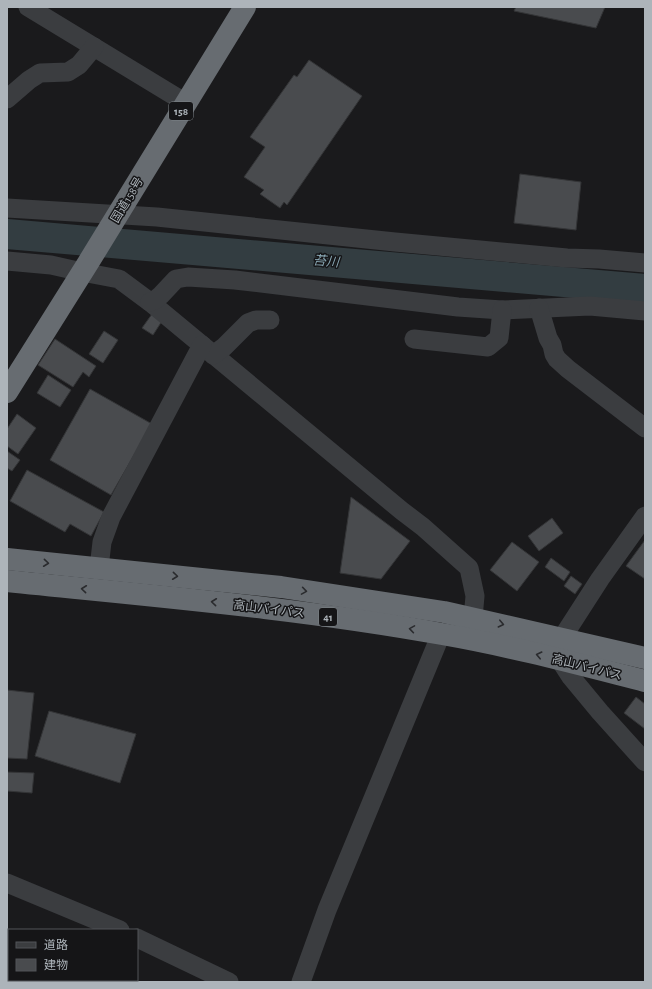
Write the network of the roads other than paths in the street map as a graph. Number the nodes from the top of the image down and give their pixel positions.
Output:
1 (28, 7) edge
2 (245, 7) edge
3 (94, 47) junction
4 (7, 99) edge
5 (186, 103) junction
6 (7, 208) edge
7 (115, 219) junction
8 (7, 261) edge
9 (645, 263) edge
10 (85, 268) junction
11 (150, 302) junction
12 (539, 308) junction
13 (502, 310) junction
14 (645, 311) edge
15 (270, 320) dead end
16 (414, 339) dead end
17 (208, 350) junction
18 (7, 392) edge
19 (645, 428) edge
20 (645, 516) edge
21 (7, 559) edge
22 (99, 568) junction
23 (7, 581) edge
24 (473, 618) junction
25 (441, 634) junction
26 (562, 638) junction
27 (645, 658) edge
28 (560, 660) junction
29 (645, 682) edge
30 (645, 762) edge
31 (7, 883) edge
32 (118, 929) edge
33 (138, 938) edge
34 (229, 982) edge
35 (301, 982) edge

1 - 3 street
2 - 5 highway, 国道158号 / 158
3 - 4 street
3 - 5 street
5 - 7 highway, 国道158号 / 158
6 - 7 street
7 - 9 street
7 - 10 highway, 国道158号 / 158
8 - 10 street
10 - 11 street
10 - 18 highway, 国道158号 / 158
11 - 13 street
11 - 17 street
12 - 13 street
12 - 14 street
12 - 19 street
13 - 16 street
15 - 17 street
17 - 22 street
17 - 24 street
20 - 26 street
21 -> 22 highway, 高山バイパス / 41
22 -> 24 highway, 高山バイパス / 41
25 -> 23 highway, 高山バイパス / 41
24 -> 26 highway, 高山バイパス / 41
28 -> 25 highway, 高山バイパス / 41
25 - 35 street
26 - 27 highway, 高山バイパス / 41
26 - 28 street
28 - 29 highway, 高山バイパス / 41
28 - 30 street
31 - 32 street
33 - 34 street

